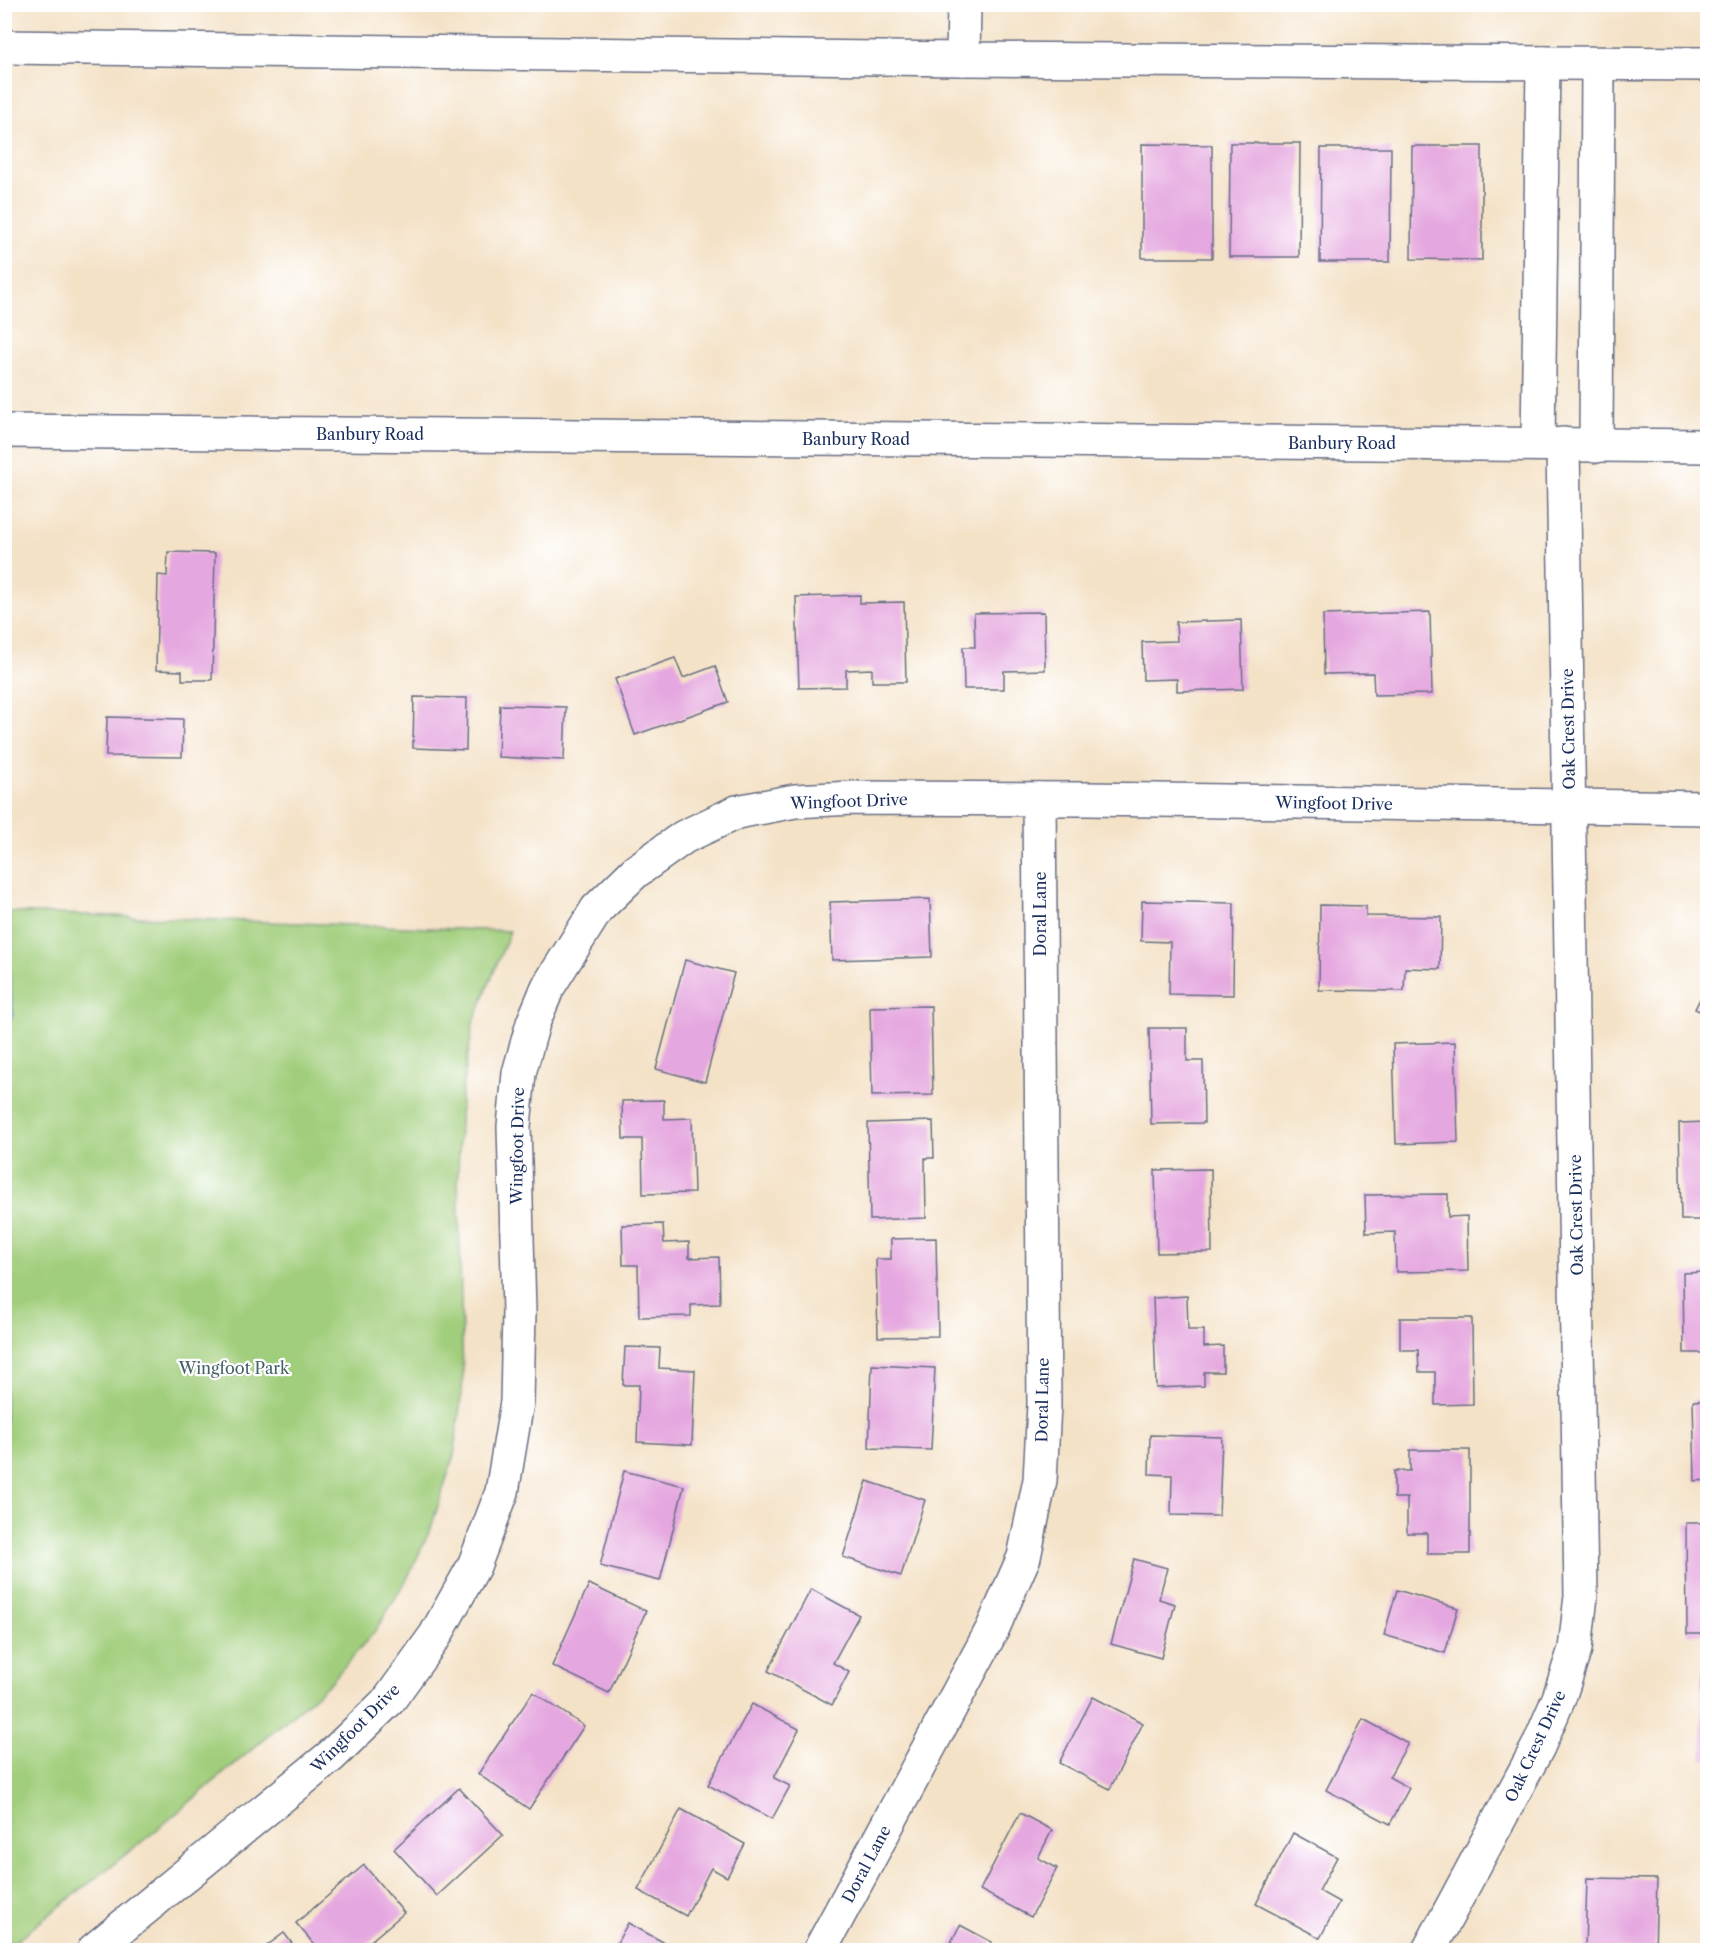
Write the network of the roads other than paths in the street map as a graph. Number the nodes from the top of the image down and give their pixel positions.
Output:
1 (964, 4) edge
2 (4, 47) edge
3 (963, 59) junction
4 (1543, 63) junction
5 (1598, 63) junction
6 (1707, 64) edge
7 (4, 431) edge
8 (1550, 444) junction
9 (1596, 446) junction
10 (1707, 446) edge
11 (1039, 799) junction
12 (1569, 806) junction
13 (1707, 808) edge
14 (94, 1950) edge
15 (820, 1950) edge
16 (1429, 1950) edge

1 - 3 street
2 - 3 street
3 - 4 street
4 - 5 street
4 - 8 street, Oak Crest Drive
5 - 6 street
5 - 9 street
7 - 8 street, Banbury Road
8 - 9 street, Banbury Road
8 - 12 street, Oak Crest Drive
9 - 10 street, Banbury Road
11 - 12 street, Wingfoot Drive
11 - 14 street, Wingfoot Drive
11 - 15 street, Doral Lane
12 - 13 street, Wingfoot Drive
12 - 16 street, Oak Crest Drive

